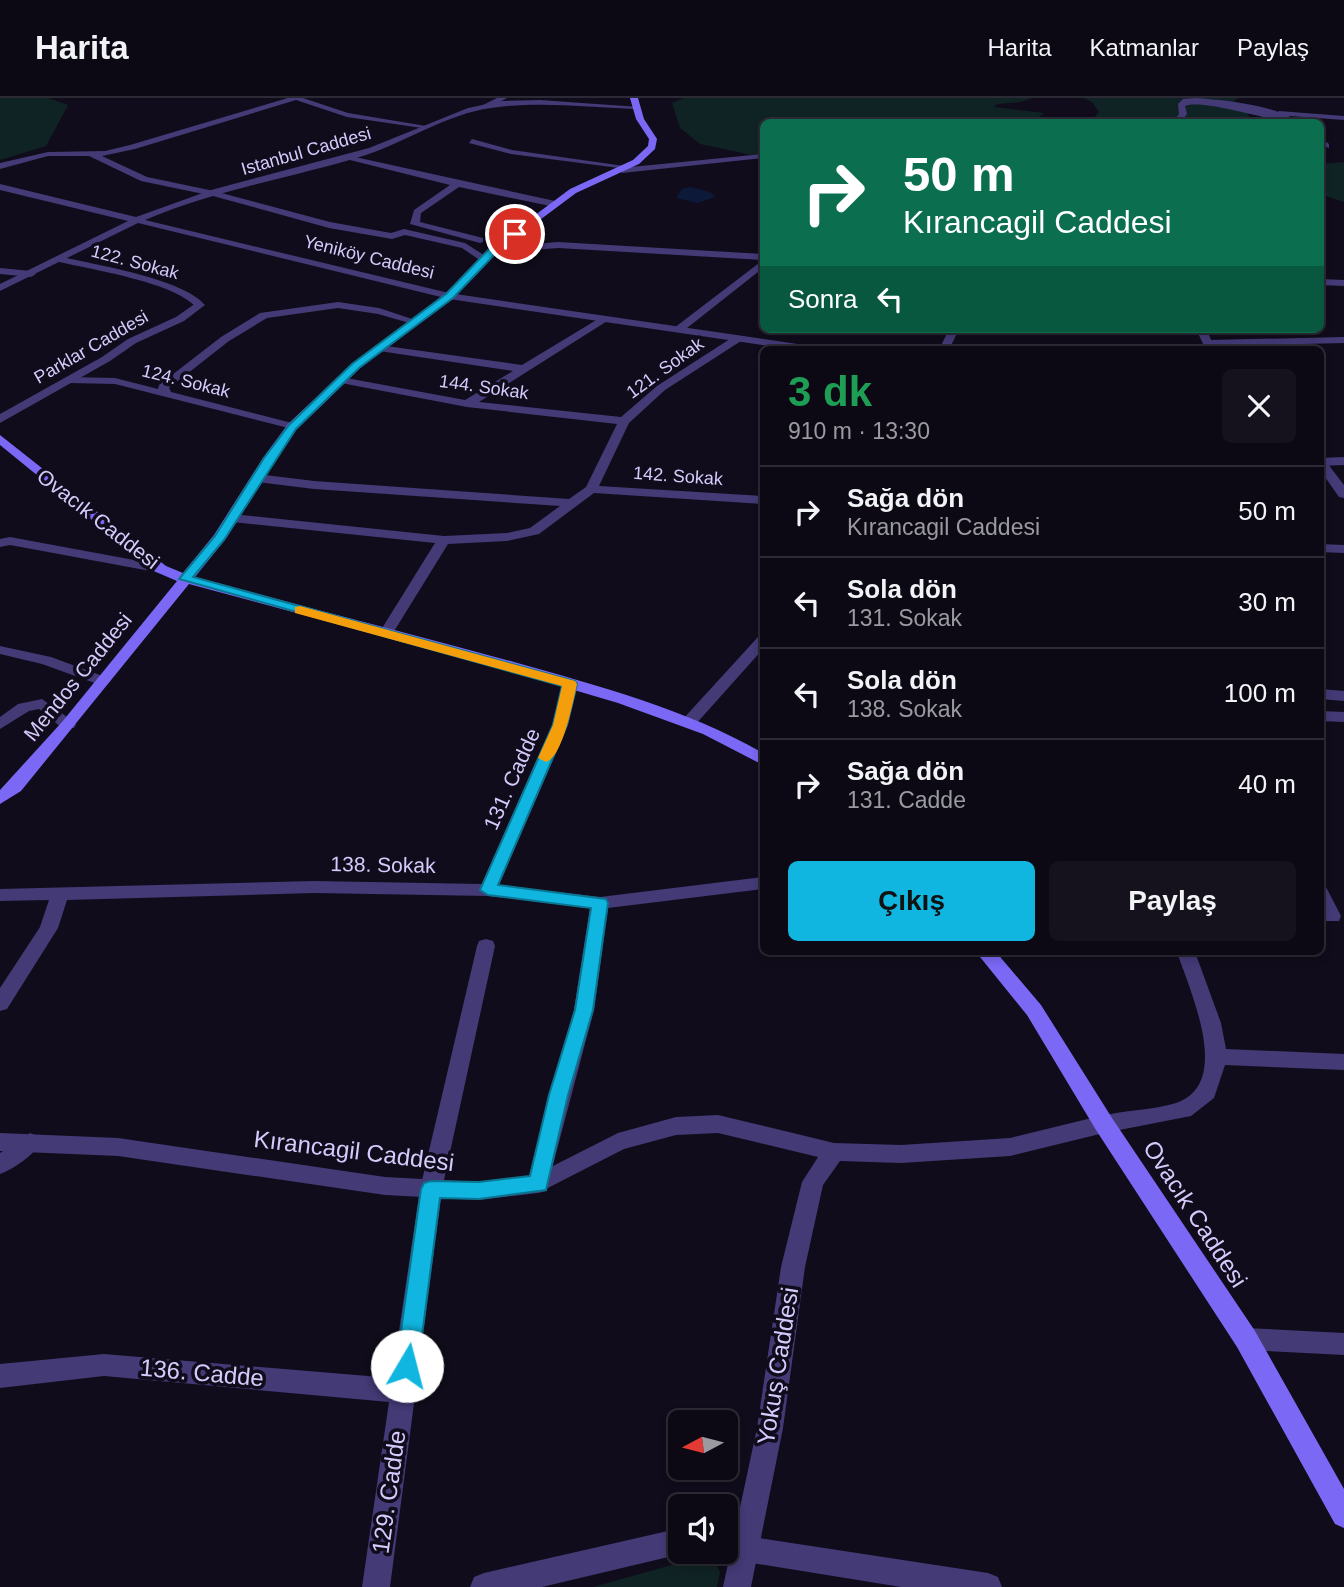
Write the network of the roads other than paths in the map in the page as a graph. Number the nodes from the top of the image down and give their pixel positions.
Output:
1 (296, 98) edge
2 (502, 98) edge
3 (634, 102) edge
4 (485, 106) junction
5 (1279, 113) junction
6 (1344, 118) edge
7 (1179, 119) edge
8 (1290, 119) edge
9 (422, 126) junction
10 (472, 141) dead end
11 (92, 154) junction
12 (760, 156) edge
13 (349, 157) junction
14 (0, 166) edge
15 (625, 169) junction
16 (457, 184) junction
17 (0, 187) edge
18 (214, 194) junction
19 (555, 204) junction
20 (140, 221) junction
21 (480, 240) dead end
22 (494, 250) junction
23 (760, 257) edge
24 (58, 259) junction
25 (484, 260) junction
26 (760, 265) edge
27 (0, 271) edge
28 (32, 274) junction
29 (1324, 282) edge
30 (1344, 283) edge
31 (0, 288) edge
32 (450, 296) junction
33 (200, 305) joint
34 (607, 318) junction
35 (413, 321) junction
36 (678, 330) junction
37 (737, 339) junction
38 (1344, 340) edge
39 (789, 346) edge
40 (1210, 346) edge
41 (379, 348) junction
42 (525, 369) junction
43 (69, 380) junction
44 (341, 380) junction
45 (165, 392) junction
46 (467, 404) junction
47 (0, 419) edge
48 (624, 421) junction
49 (292, 427) junction
50 (0, 439) edge
51 (1344, 461) edge
52 (1324, 462) edge
53 (1324, 467) edge
54 (257, 478) junction
55 (591, 489) junction
56 (1344, 494) edge
57 (760, 500) edge
58 (575, 503) junction
59 (232, 517) junction
60 (444, 540) junction
61 (0, 543) edge
62 (1324, 548) edge
63 (1344, 549) edge
64 (161, 569) junction
65 (185, 579) junction
66 (386, 632) junction
67 (760, 643) edge
68 (0, 650) edge
69 (103, 681) junction
70 (570, 684) junction
71 (1324, 694) edge
72 (1344, 696) edge
73 (1324, 716) edge
74 (1344, 717) edge
75 (690, 722) junction
76 (0, 724) edge
77 (68, 725) junction
78 (760, 758) edge
79 (0, 799) edge
80 (760, 883) edge
81 (488, 890) junction
82 (60, 894) junction
83 (0, 895) edge
84 (1324, 899) edge
85 (600, 903) junction
86 (1332, 916) edge
87 (486, 946) dead end
88 (988, 955) edge
89 (1187, 955) edge
90 (0, 1004) edge
91 (1217, 1057) junction
92 (1344, 1062) edge
93 (1104, 1124) junction
94 (0, 1142) edge
95 (30, 1142) junction
96 (834, 1152) junction
97 (0, 1165) edge
98 (538, 1184) junction
99 (431, 1189) junction
100 (1246, 1339) junction
101 (1344, 1344) edge
102 (0, 1376) edge
103 (403, 1391) junction
104 (1344, 1514) edge
105 (738, 1539) edge
106 (668, 1544) edge
107 (738, 1546) edge
108 (736, 1564) edge
109 (376, 1587) edge
110 (484, 1587) edge
111 (737, 1587) edge
112 (988, 1587) edge

1 - 9 street
1 - 11 street
2 - 4 street
3 - 4 street, Istanbul Caddesi
3 - 15 main road, Mendos Caddesi
4 - 9 street, Istanbul Caddesi
5 - 6 street
5 - 7 street
5 - 8 street
9 - 13 street, Istanbul Caddesi
10 - 15 street
11 - 14 street
11 - 18 street
12 - 15 street
13 - 16 street
13 - 18 street, Istanbul Caddesi
15 - 19 main road, Mendos Caddesi
16 - 19 street
16 - 21 street
17 - 20 street, Yeniköy Caddesi
18 - 20 street, Istanbul Caddesi
18 - 25 street
19 - 22 main road, Mendos Caddesi
20 - 24 street, Istanbul Caddesi
20 - 32 street, Yeniköy Caddesi
22 - 23 street
22 - 25 main road, Mendos Caddesi
24 - 28 street, Istanbul Caddesi
24 - 33 street, 122. Sokak
25 - 32 main road, Mendos Caddesi
26 - 36 street
27 - 28 street
28 - 31 street, Istanbul Caddesi
29 - 30 street
32 - 34 street, Yeniköy Caddesi
32 - 35 main road, Mendos Caddesi
33 - 43 street, Parklar Caddesi
34 - 36 street, Yeniköy Caddesi
34 - 42 street
35 - 41 main road, Mendos Caddesi
35 - 45 street
36 - 37 street, Yeniköy Caddesi
37 - 39 street, Yeniköy Caddesi
37 - 48 street, 121. Sokak
38 - 40 street
41 - 42 street
41 - 44 main road, Mendos Caddesi
42 - 46 street
43 - 45 street, 124. Sokak
43 - 47 street, Parklar Caddesi
44 - 46 street, 144. Sokak
44 - 49 main road, Mendos Caddesi
45 - 49 street, 124. Sokak
46 - 48 street, 144. Sokak
48 - 55 street, 121. Sokak
49 - 54 main road, Mendos Caddesi
50 - 64 main road, Ovacık Caddesi
51 - 52 street
53 - 56 street
54 - 58 street
54 - 59 main road, Mendos Caddesi
55 - 57 street, 142. Sokak
55 - 58 street, 121. Sokak
58 - 60 street, 121. Sokak
59 - 60 street, 121. Sokak
59 - 65 main road, Mendos Caddesi
60 - 66 street
61 - 64 street
62 - 63 street
64 - 65 main road, Ovacık Caddesi
65 - 66 main road, Ovacık Caddesi
65 - 69 main road, Mendos Caddesi
66 - 70 main road, Ovacık Caddesi
67 - 75 street
68 - 69 street
69 - 77 main road, Mendos Caddesi
70 - 75 main road, Ovacık Caddesi
70 - 81 street, 131. Cadde
71 - 72 street
73 - 74 street
75 - 78 main road, Ovacık Caddesi
76 - 77 street
77 - 79 main road, Mendos Caddesi
80 - 85 street, 138. Sokak
81 - 82 street, 138. Sokak
81 - 85 street, 138. Sokak
82 - 83 street, 138. Sokak
82 - 90 street
84 - 86 street
85 - 98 street
87 - 99 street, 129. Cadde
88 - 93 main road, Ovacık Caddesi
89 - 91 street
91 - 92 street
91 - 93 street, Kırancagil Caddesi
93 - 96 street, Kırancagil Caddesi
93 - 100 main road, Ovacık Caddesi
94 - 95 street, Kırancagil Caddesi
95 - 97 street
95 - 99 street, Kırancagil Caddesi
96 - 98 street, Kırancagil Caddesi
96 - 105 street, Yokuş Caddesi
98 - 99 street, Kırancagil Caddesi
99 - 103 street, 129. Cadde
100 - 101 street
100 - 104 main road, Ovacık Caddesi
102 - 103 street, 136. Cadde
103 - 109 street, 129. Cadde
106 - 110 street
107 - 112 street
108 - 111 street, Yokuş Caddesi

